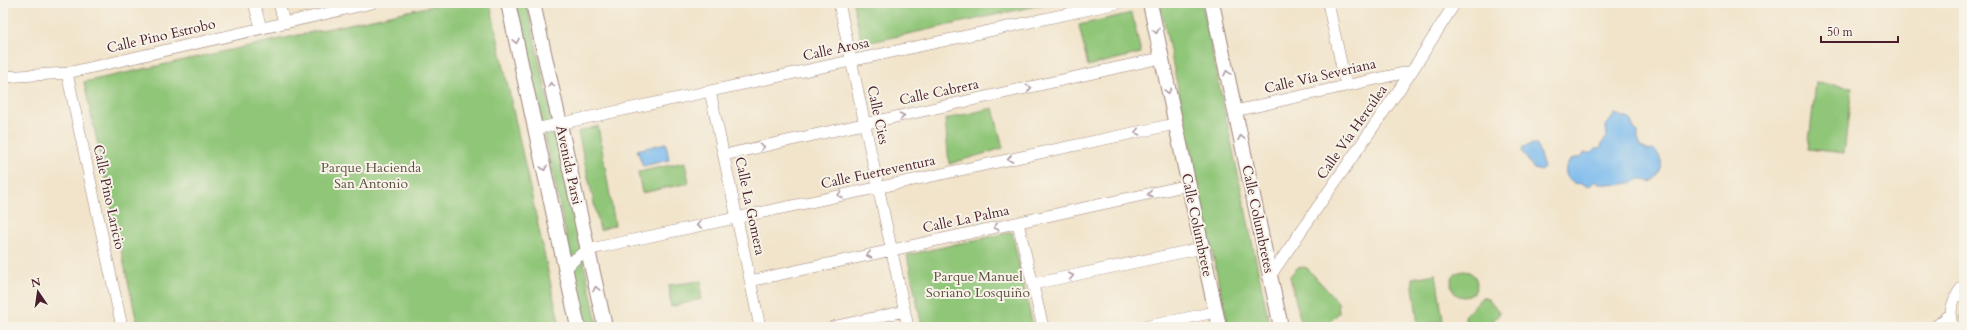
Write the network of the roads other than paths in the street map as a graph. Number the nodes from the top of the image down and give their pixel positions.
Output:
1 (254, 3) edge
2 (279, 3) edge
3 (372, 3) edge
4 (508, 3) edge
5 (533, 3) edge
6 (839, 3) edge
7 (1118, 3) edge
8 (1150, 3) edge
9 (1212, 3) edge
10 (1328, 3) edge
11 (1455, 3) edge
12 (356, 5) edge
13 (284, 23) junction
14 (261, 28) junction
15 (1162, 58) junction
16 (851, 61) junction
17 (1412, 71) junction
18 (67, 73) junction
19 (3, 77) edge
20 (1346, 86) junction
21 (710, 91) junction
22 (1235, 111) junction
23 (560, 124) junction
24 (865, 124) junction
25 (1175, 124) junction
26 (535, 129) junction
27 (724, 155) junction
28 (1189, 185) junction
29 (878, 187) junction
30 (737, 217) junction
31 (1018, 223) junction
32 (1202, 248) junction
33 (588, 250) junction
34 (892, 250) junction
35 (565, 270) junction
36 (1270, 276) junction
37 (750, 281) junction
38 (1033, 284) junction
39 (1964, 285) edge
40 (905, 311) junction
41 (1216, 312) junction
42 (1951, 314) junction
43 (122, 327) edge
44 (578, 327) edge
45 (605, 327) edge
46 (760, 327) edge
47 (832, 327) edge
48 (908, 327) edge
49 (1043, 327) edge
50 (1144, 327) edge
51 (1219, 327) edge
52 (1281, 327) edge
53 (1935, 327) edge
54 (1952, 327) edge

1 - 14 street
2 - 13 street
3 - 12 street, Calle Pino Estrobo
4 -> 26 street, Avenida Parsi
23 -> 5 street, Avenida Parsi
6 - 16 street, Calle Cies
7 - 16 street, Calle Arosa
8 -> 15 street, Calle Columbrete
22 -> 9 street, Calle Columbretes
10 - 20 street
11 - 17 street, Calle Vía Hercúlea
12 - 13 street, Calle Pino Estrobo
13 - 14 street, Calle Pino Estrobo
14 - 18 street, Calle Pino Estrobo
24 -> 15 street, Calle Cabrera
15 -> 25 street, Calle Columbrete
16 - 21 street, Calle Arosa
16 - 24 street, Calle Cies
17 - 20 street, Calle Vía Severiana
17 - 36 street, Calle Vía Hercúlea
18 - 19 street, Calle Pino Estrobo
18 - 43 street, Calle Pino Laricio
20 - 22 street, Calle Vía Severiana
21 - 23 street, Calle Arosa
21 - 27 street, Calle La Gomera
36 -> 22 street, Calle Columbretes
23 - 26 street, Calle Arosa
23 - 33 street, Avenida Parsi
27 -> 24 street, Calle Cabrera
24 - 29 street, Calle Cies
25 - 28 street, Calle Columbrete
25 -> 29 street, Calle Fuerteventura
26 -> 35 street, Avenida Parsi
27 - 30 street, Calle La Gomera
28 -> 31 street, Calle La Palma
28 - 32 street, Calle Columbrete
29 -> 30 street, Calle Fuerteventura
29 - 34 street, Calle Cies
30 -> 33 street, Calle Fuerteventura
30 - 37 street, Calle La Gomera
31 -> 34 street, Calle La Palma
31 - 38 street
38 -> 32 street
32 - 41 street, Calle Columbrete
33 - 35 street
45 -> 33 street, Avenida Parsi
34 -> 37 street, Calle La Palma
34 - 40 street, Calle Cies
35 - 44 street, Avenida Parsi
36 - 52 street, Calle Columbretes
37 - 46 street, Calle La Gomera
38 - 49 street
39 - 42 street
40 - 47 street
40 - 48 street, Calle Cies
41 - 50 street
41 - 51 street, Calle Columbrete
42 - 53 street
42 - 54 street

